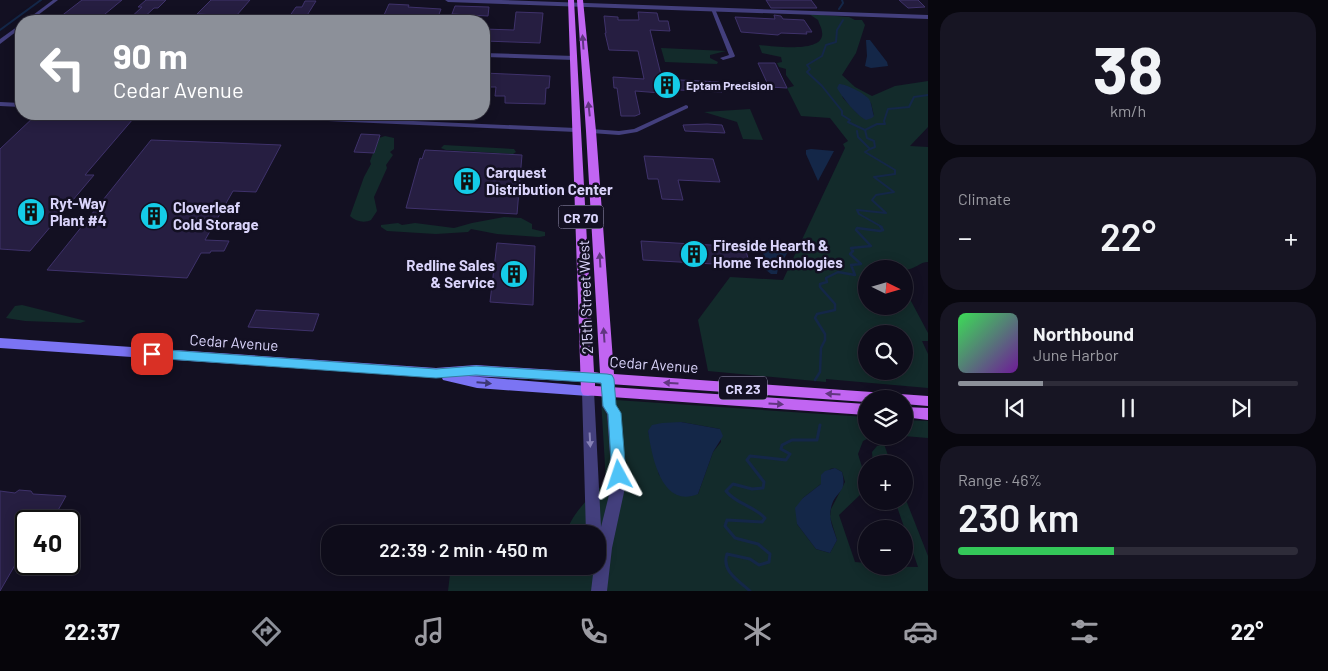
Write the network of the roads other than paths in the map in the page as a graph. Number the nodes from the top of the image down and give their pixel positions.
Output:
1 (56, 0) edge
2 (448, 0) edge
3 (576, 2) edge
4 (713, 9) junction
5 (35, 15) edge
6 (928, 17) edge
7 (15, 31) edge
8 (0, 42) edge
9 (490, 55) edge
10 (574, 58) junction
11 (723, 58) dead end
12 (574, 88) junction
13 (0, 104) edge
14 (15, 105) edge
15 (686, 107) dead end
16 (359, 120) edge
17 (576, 130) junction
18 (591, 131) junction
19 (594, 175) junction
20 (0, 343) edge
21 (588, 384) junction
22 (608, 386) junction
23 (858, 397) edge
24 (913, 400) edge
25 (928, 401) edge
26 (858, 409) edge
27 (913, 413) edge
28 (928, 414) edge
29 (594, 525) edge
30 (596, 575) edge
31 (598, 591) edge

1 - 5 street
2 - 3 street
3 - 4 street
3 - 10 main road, 215th Street West / CR 70
18 -> 3 main road, 215th Street West / CR 70
4 - 6 street
4 - 11 street
7 - 8 street
9 - 10 street
10 - 12 main road, 215th Street West / CR 70
12 - 17 main road, 215th Street West / CR 70
12 - 18 main road
13 - 14 street
15 - 18 street
16 - 17 street
17 - 19 main road
17 - 21 main road, 215th Street West / CR 70
18 - 19 main road, 215th Street West / CR 70
22 -> 19 main road, 215th Street West / CR 70
20 - 21 main road, Cedar Avenue / CR 23
21 - 22 main road, Cedar Avenue / CR 23
21 -> 29 street, 215th Street West
23 -> 22 main road, Cedar Avenue / CR 23
22 -> 26 main road, Cedar Avenue / CR 23
22 - 31 street
24 - 25 main road
27 - 28 main road
30 - 31 street

